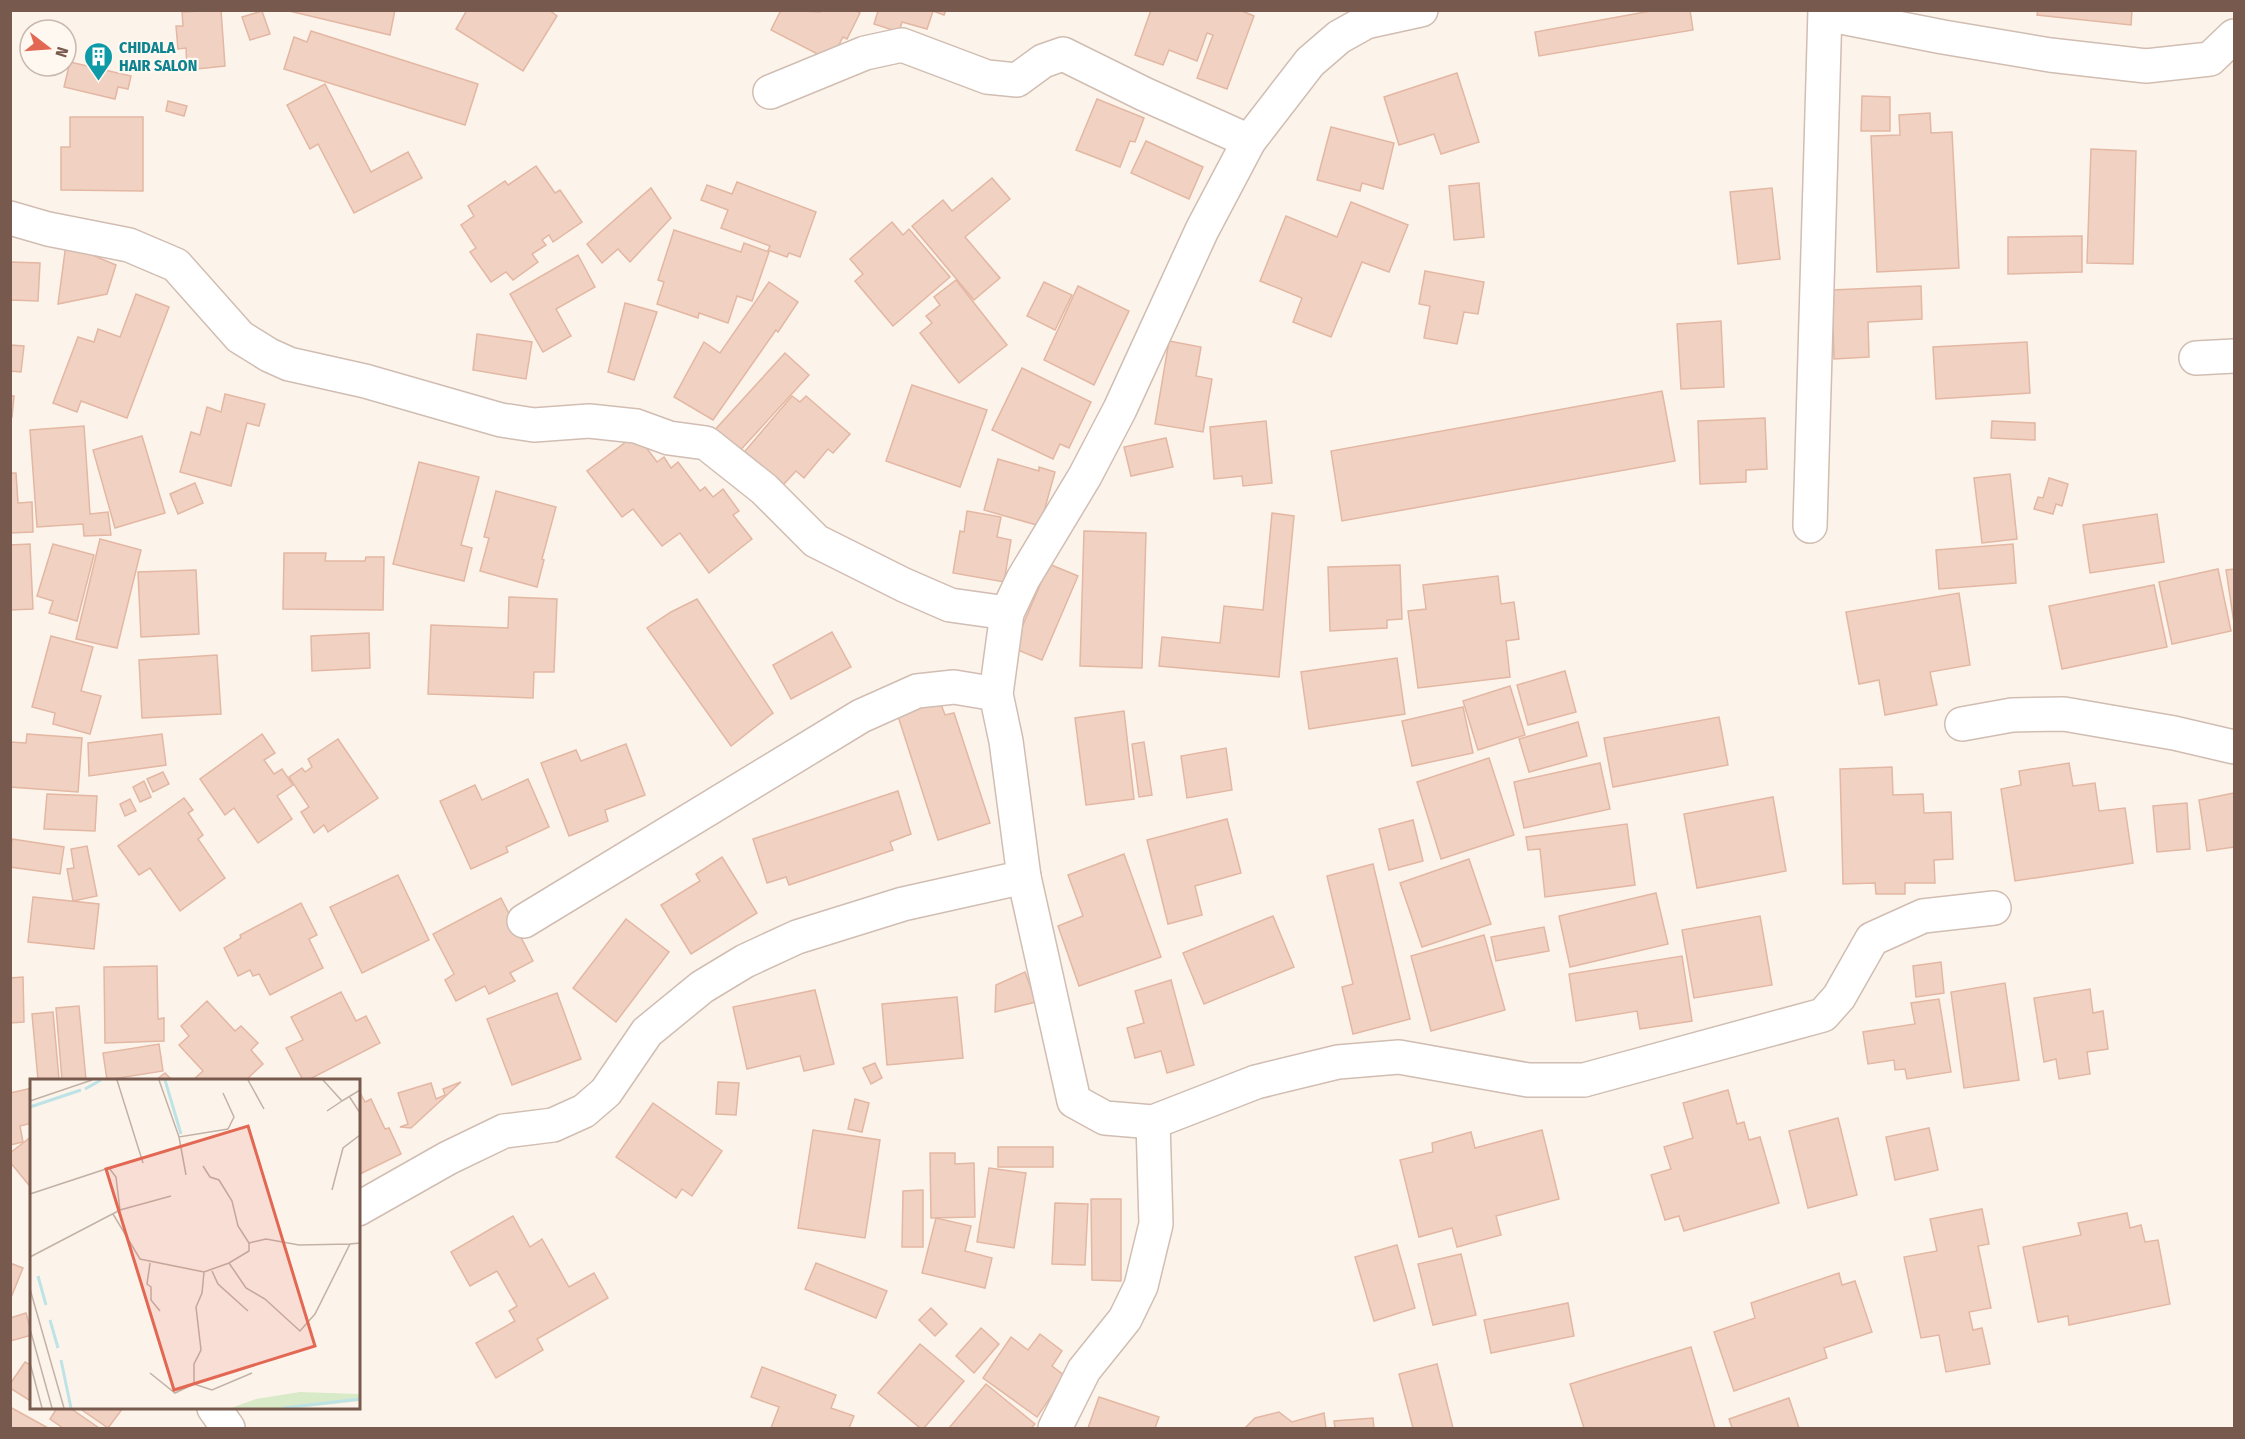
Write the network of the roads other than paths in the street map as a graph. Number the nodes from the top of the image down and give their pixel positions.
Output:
1 (1421, 10) edge
2 (1826, 12) edge
3 (2235, 36) edge
4 (770, 93) dead end
5 (1249, 141) junction
6 (10, 218) edge
7 (2235, 356) edge
8 (2196, 358) dead end
9 (1810, 526) dead end
10 (1007, 613) junction
11 (996, 694) junction
12 (1962, 724) dead end
13 (2235, 747) edge
14 (1024, 877) junction
15 (1994, 908) dead end
16 (524, 921) dead end
17 (1153, 1122) junction
18 (360, 1208) edge
19 (215, 1409) edge
20 (228, 1428) edge
21 (1055, 1428) edge

1 - 5 street
2 - 3 street
2 - 9 street
4 - 5 street
5 - 10 street
6 - 10 street
7 - 8 street
10 - 11 street
11 - 14 street
11 - 16 street
12 - 13 street
14 - 17 street
14 - 18 street
15 - 17 street
17 - 21 street
19 - 20 street

